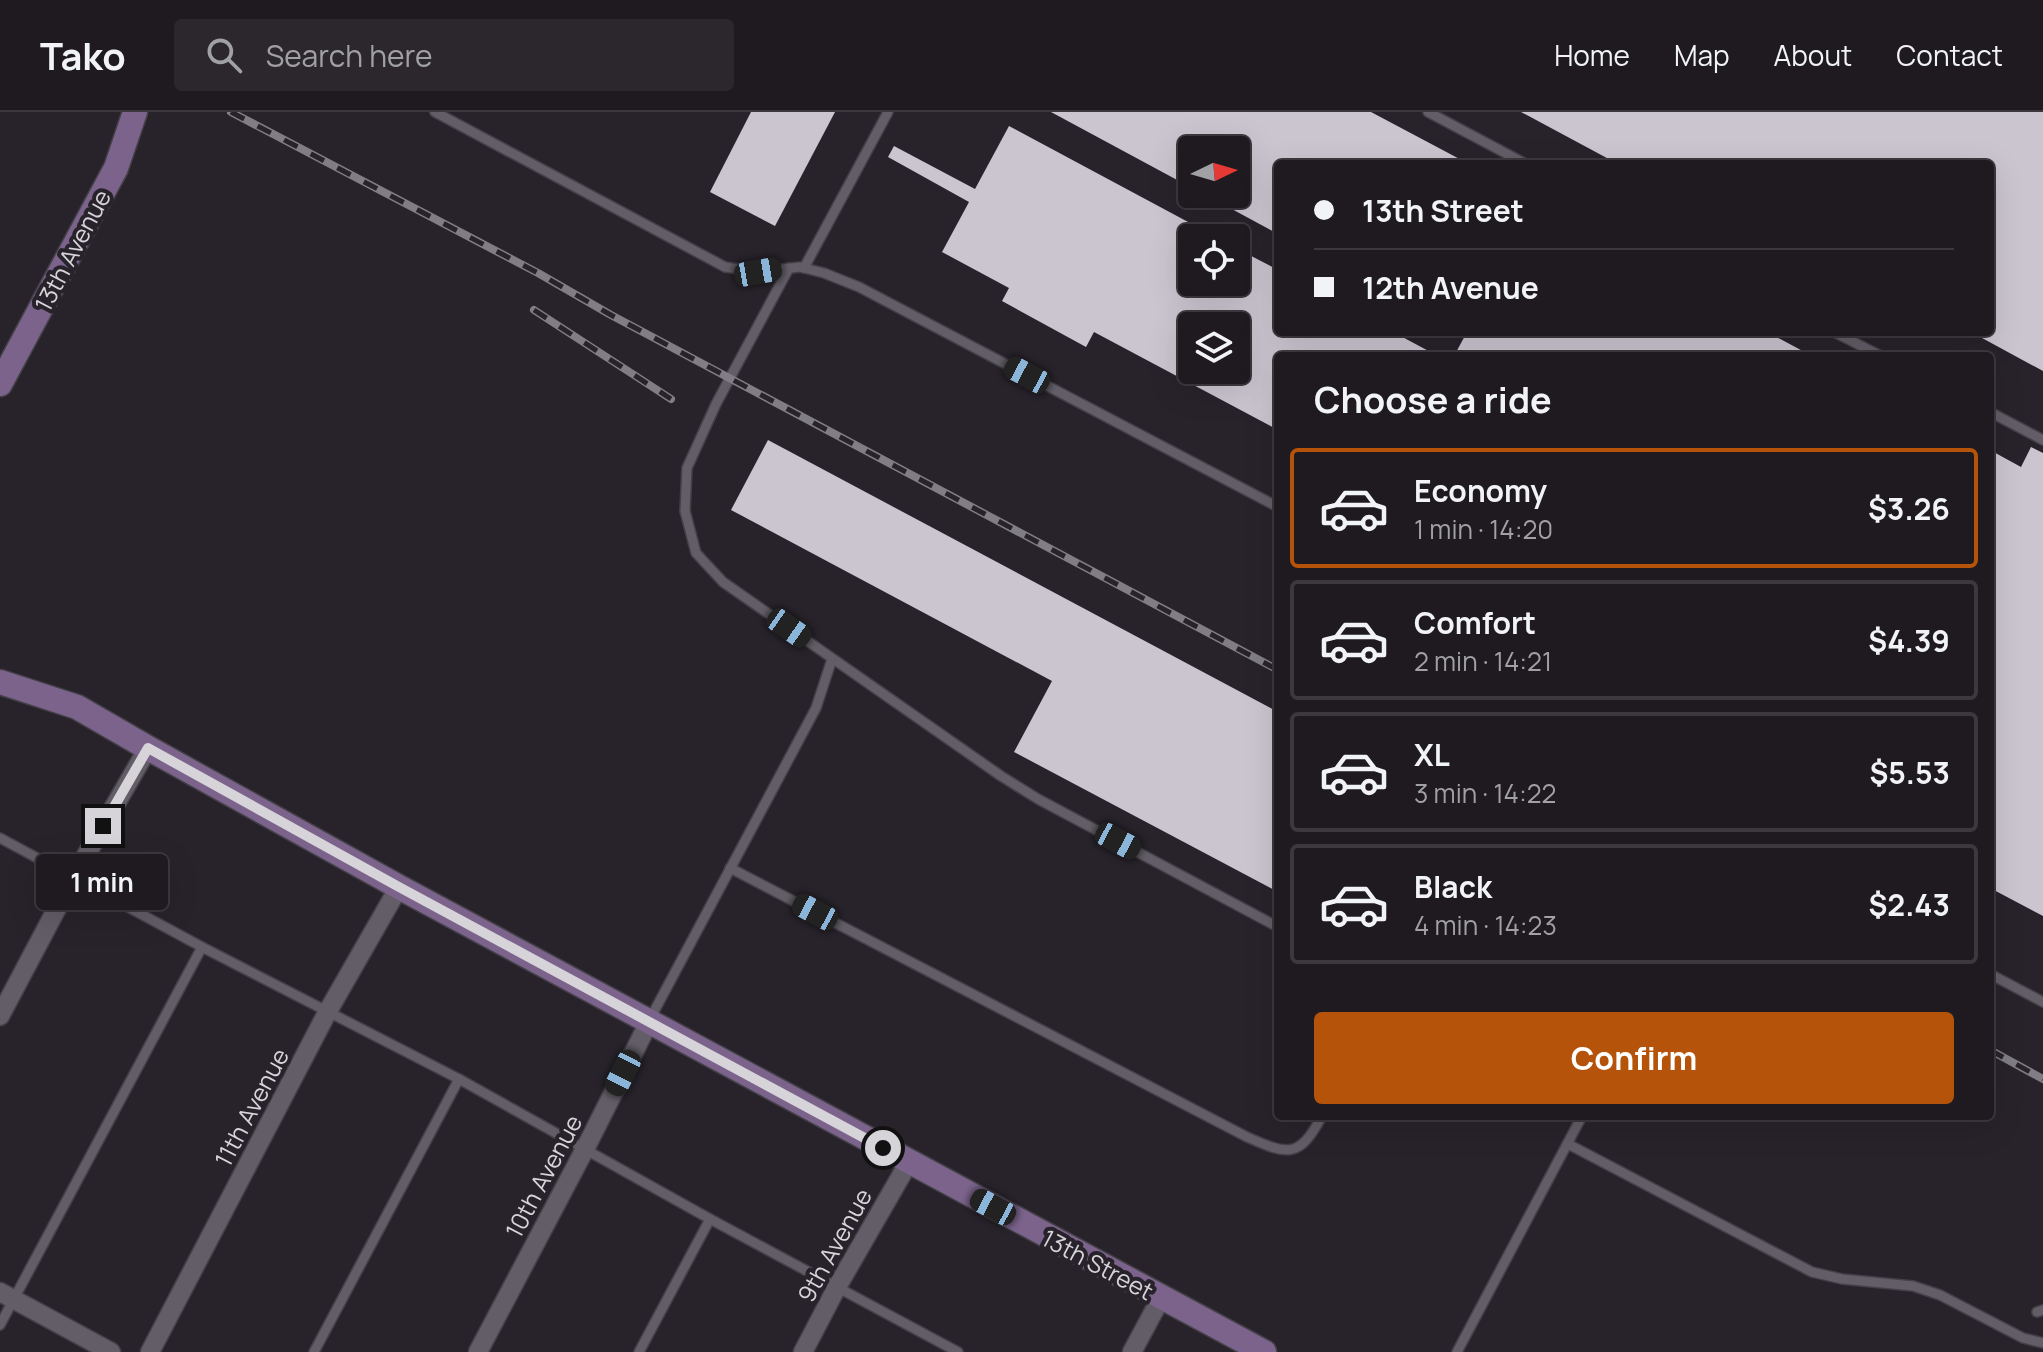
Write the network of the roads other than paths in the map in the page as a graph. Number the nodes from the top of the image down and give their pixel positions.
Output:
1 (135, 112) edge
2 (435, 112) edge
3 (888, 112) edge
4 (1428, 112) edge
5 (1518, 160) edge
6 (789, 268) junction
7 (804, 268) junction
8 (1842, 336) edge
9 (1873, 352) edge
10 (0, 384) edge
11 (1994, 414) edge
12 (2043, 440) edge
13 (1274, 505) edge
14 (832, 659) junction
15 (0, 682) edge
16 (148, 748) junction
17 (0, 838) edge
18 (730, 868) junction
19 (73, 878) junction
20 (399, 887) junction
21 (1274, 925) edge
22 (202, 947) junction
23 (1994, 976) edge
24 (2043, 1002) edge
25 (328, 1011) junction
26 (0, 1016) edge
27 (649, 1022) junction
28 (459, 1079) junction
29 (1320, 1120) edge
30 (1580, 1120) edge
31 (1568, 1144) junction
32 (585, 1149) junction
33 (909, 1162) junction
34 (710, 1219) junction
35 (837, 1287) junction
36 (7, 1296) edge
37 (1161, 1298) junction
38 (0, 1325) edge
39 (2043, 1343) edge
40 (111, 1352) edge
41 (150, 1352) edge
42 (314, 1352) edge
43 (478, 1352) edge
44 (639, 1352) edge
45 (803, 1352) edge
46 (958, 1352) edge
47 (1132, 1352) edge
48 (1264, 1352) edge
49 (1457, 1352) edge

1 - 10 street, 13th Avenue
2 - 6 lane
3 - 7 lane
4 - 5 lane
6 - 7 lane
6 - 14 lane
7 - 13 lane
8 - 9 lane
11 - 12 lane
14 - 18 lane
14 - 21 lane
15 - 16 street, 13th Street
16 - 19 street
16 - 20 street, 13th Street
17 - 19 lane
18 - 27 lane
18 - 29 lane
19 - 22 lane
19 - 26 street
20 - 25 street, 11th Avenue
20 - 27 street, 13th Street
22 - 25 lane
22 - 36 lane
23 - 24 lane
25 - 28 lane
25 - 41 street, 11th Avenue
27 - 32 street, 10th Avenue
27 - 33 street, 13th Street
28 - 32 lane
28 - 42 lane
30 - 31 lane
31 - 39 lane
31 - 49 lane
32 - 34 lane
32 - 43 street, 10th Avenue
33 - 35 street, 9th Avenue
33 - 37 street, 13th Street
34 - 35 lane
34 - 44 lane
35 - 45 street, 9th Avenue
35 - 46 lane
36 - 38 lane
36 - 40 street
37 - 47 street
37 - 48 street, 13th Street

